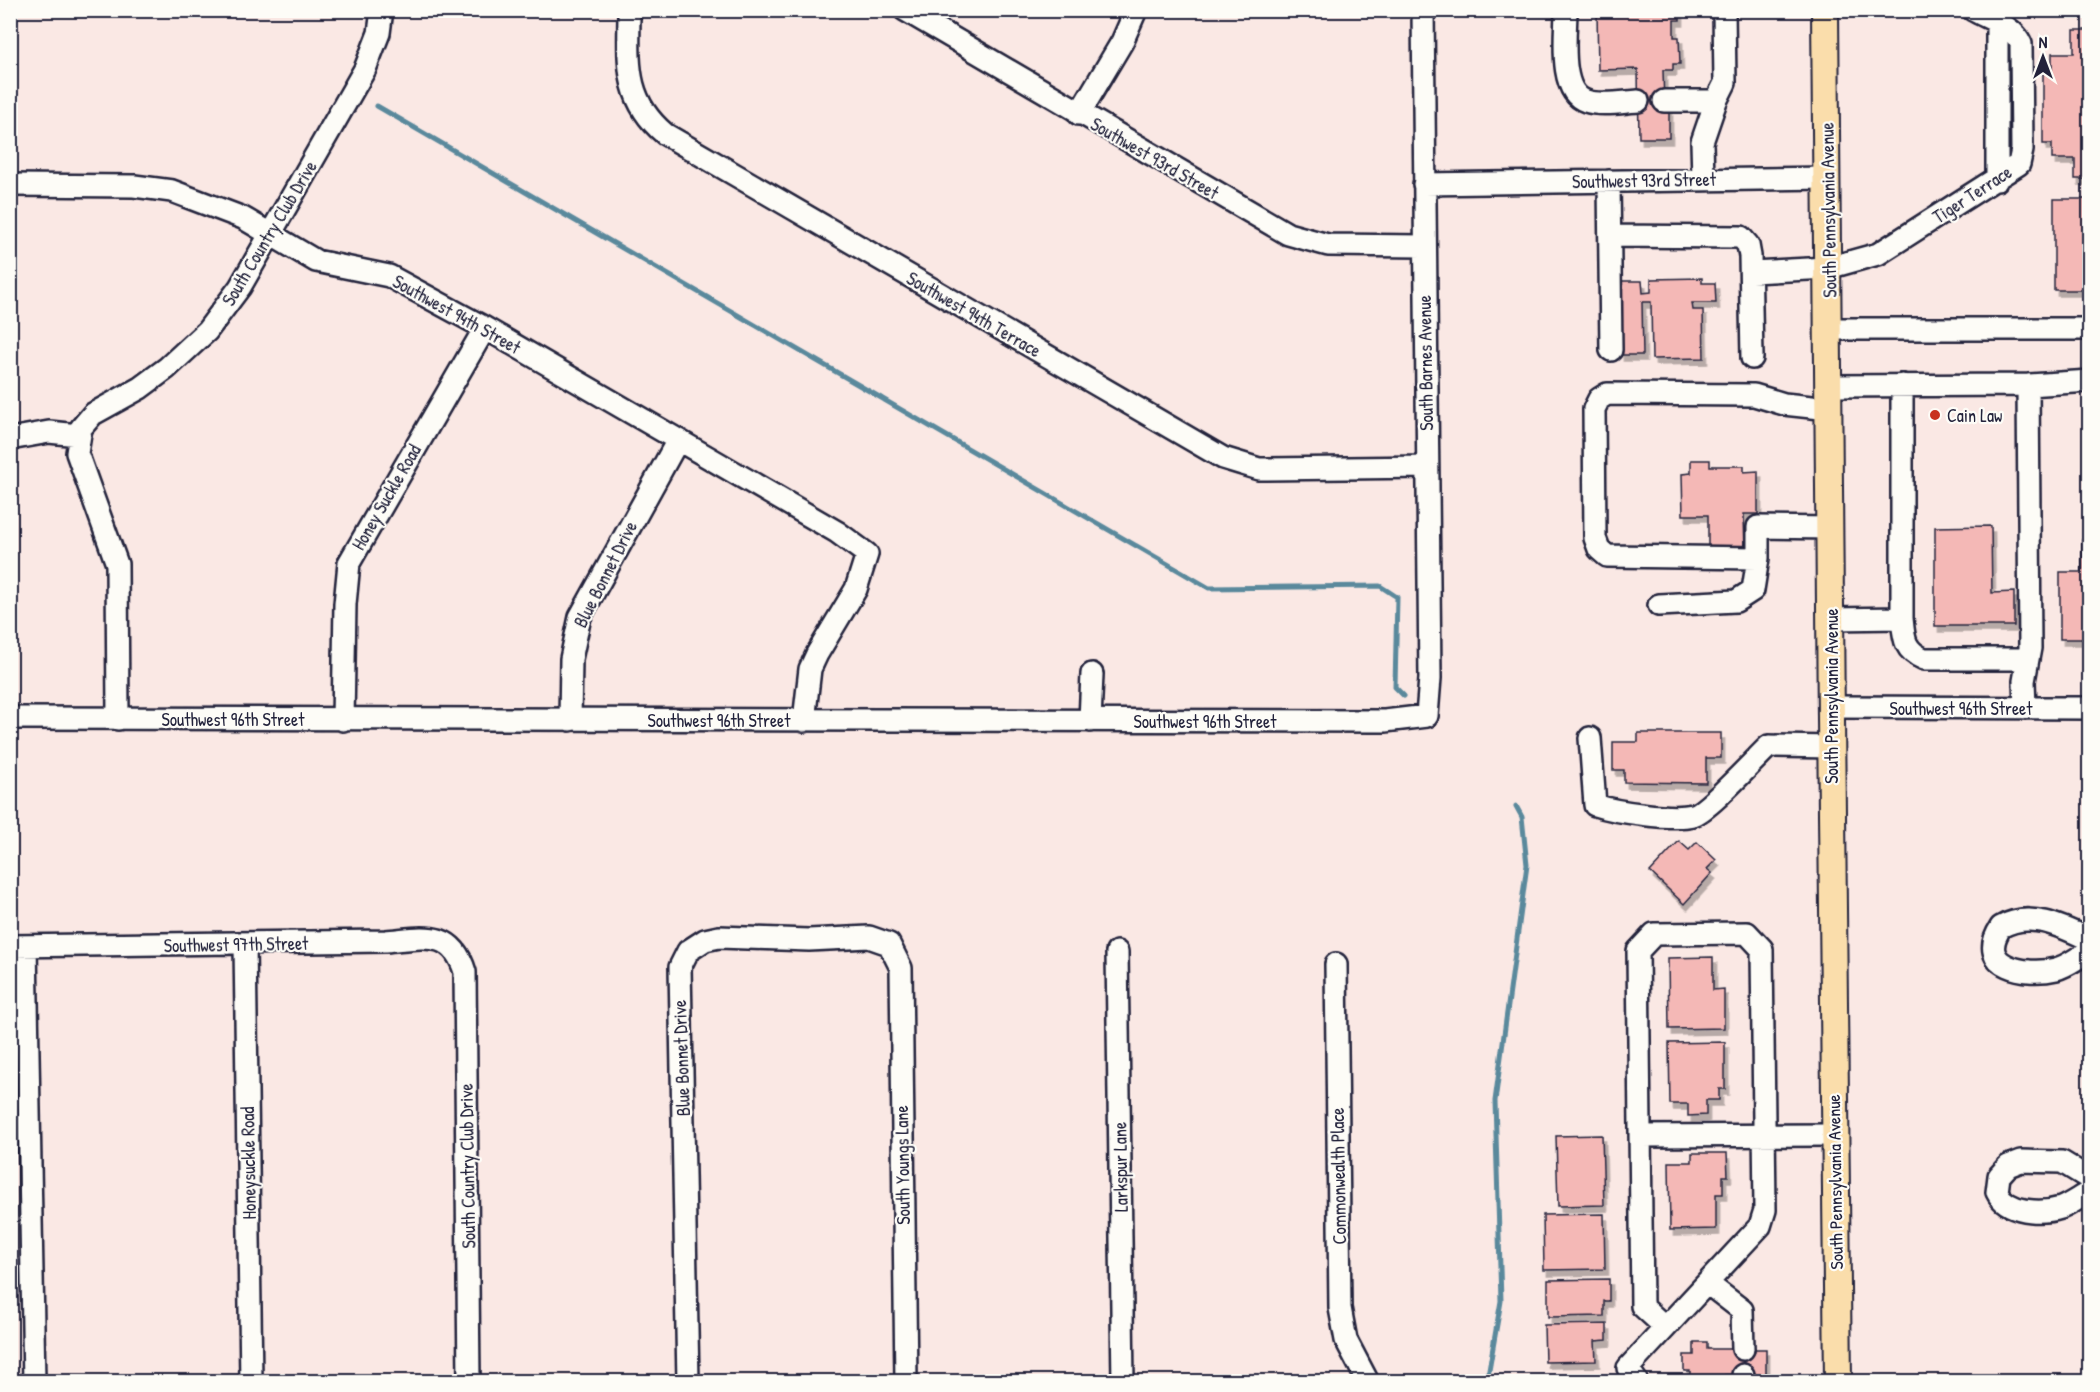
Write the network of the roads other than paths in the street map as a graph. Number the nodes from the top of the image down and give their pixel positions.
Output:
1 (382, 10) edge
2 (629, 10) edge
3 (905, 10) edge
4 (1136, 10) edge
5 (1423, 10) edge
6 (1566, 10) edge
7 (1724, 10) edge
8 (1826, 10) edge
9 (1973, 10) edge
10 (1664, 101) dead end
11 (1716, 101) junction
12 (1638, 102) dead end
13 (1079, 114) junction
14 (1828, 178) junction
15 (1703, 179) junction
16 (1609, 181) junction
17 (1424, 184) junction
18 (10, 185) edge
19 (270, 235) junction
20 (1610, 236) junction
21 (1423, 246) junction
22 (1828, 268) junction
23 (1751, 272) junction
24 (485, 328) junction
25 (1829, 329) junction
26 (2090, 329) edge
27 (1611, 350) dead end
28 (1752, 358) dead end
29 (2090, 381) edge
30 (2028, 385) junction
31 (1902, 386) junction
32 (1830, 398) junction
33 (78, 435) junction
34 (10, 439) edge
35 (678, 440) junction
36 (1427, 467) junction
37 (1831, 528) junction
38 (1758, 558) junction
39 (1659, 605) dead end
40 (1902, 618) junction
41 (1832, 619) junction
42 (2028, 659) junction
43 (1092, 674) dead end
44 (1833, 707) junction
45 (2025, 708) junction
46 (2090, 708) edge
47 (1427, 716) joint
48 (10, 718) edge
49 (118, 719) junction
50 (343, 720) junction
51 (570, 720) junction
52 (804, 721) junction
53 (1090, 721) junction
54 (1590, 738) dead end
55 (1832, 747) junction
56 (2090, 940) edge
57 (245, 944) junction
58 (18, 946) edge
59 (893, 950) joint
60 (2090, 951) edge
61 (457, 952) joint
62 (1117, 952) dead end
63 (1336, 964) dead end
64 (1764, 1135) junction
65 (1834, 1135) junction
66 (1640, 1136) junction
67 (2090, 1179) edge
68 (2090, 1192) edge
69 (1707, 1283) junction
70 (1665, 1327) junction
71 (1743, 1349) dead end
72 (1631, 1377) edge
73 (34, 1382) edge
74 (251, 1382) edge
75 (469, 1382) edge
76 (688, 1382) edge
77 (906, 1382) edge
78 (1123, 1382) edge
79 (1368, 1382) edge
80 (1838, 1382) edge

1 - 19 street, South Country Club Drive
2 - 36 street, Southwest 94th Terrace
3 - 13 street, Southwest 93rd Street
4 - 13 street
5 - 17 street, South Barnes Avenue
6 - 12 street
7 - 11 street
8 - 14 main road, South Pennsylvania Avenue
9 - 22 street, Tiger Terrace
10 - 11 street
11 - 15 street
13 - 21 street, Southwest 93rd Street
14 - 15 street, Southwest 93rd Street
14 - 22 main road, South Pennsylvania Avenue
15 - 16 street, Southwest 93rd Street
16 - 17 street, Southwest 93rd Street
16 - 20 street
17 - 21 street, South Barnes Avenue
18 - 19 street, Southwest 94th Street
19 - 24 street, Southwest 94th Street
19 - 33 street, South Country Club Drive
20 - 23 street
20 - 27 street
21 - 36 street, South Barnes Avenue
22 - 23 street, Tiger Terrace
22 - 25 main road, South Pennsylvania Avenue
23 - 28 street
24 - 35 street, Southwest 94th Street
24 - 50 street, Honey Suckle Road
25 - 26 street
25 - 32 main road, South Pennsylvania Avenue
29 - 30 street
30 - 31 street
30 - 42 street
31 - 32 street
31 - 40 street
32 - 37 main road, South Pennsylvania Avenue
32 - 38 street
33 - 34 street
33 - 49 street
35 - 51 street, Blue Bonnet Drive
35 - 52 street, Southwest 94th Street
36 - 47 street, South Barnes Avenue
37 - 38 street
37 - 41 main road, South Pennsylvania Avenue
38 - 39 street
40 - 41 street
40 - 42 street
41 - 44 main road, South Pennsylvania Avenue
42 - 45 street
43 - 53 street
44 - 45 street, Southwest 96th Street
44 - 55 main road, South Pennsylvania Avenue
45 - 46 street, Southwest 96th Street
47 - 53 street, Southwest 96th Street
48 - 49 street, Southwest 96th Street
49 - 50 street, Southwest 96th Street
50 - 51 street, Southwest 96th Street
51 - 52 street, Southwest 96th Street
52 - 53 street, Southwest 96th Street
54 - 55 street
55 - 65 main road, South Pennsylvania Avenue
56 - 60 street
57 - 58 street, Southwest 97th Street
57 - 61 street, Southwest 97th Street
57 - 74 street, Honeysuckle Road
58 - 73 street
59 - 76 street, Blue Bonnet Drive
59 - 77 street, South Youngs Lane
61 - 75 street, South Country Club Drive
62 - 78 street, Larkspur Lane
63 - 79 street, Commonwealth Place
64 - 65 street
64 - 66 street
64 - 66 street
64 - 69 street
65 - 80 main road, South Pennsylvania Avenue
66 - 70 street
67 - 68 street
69 - 70 street
69 - 71 street
70 - 72 street

